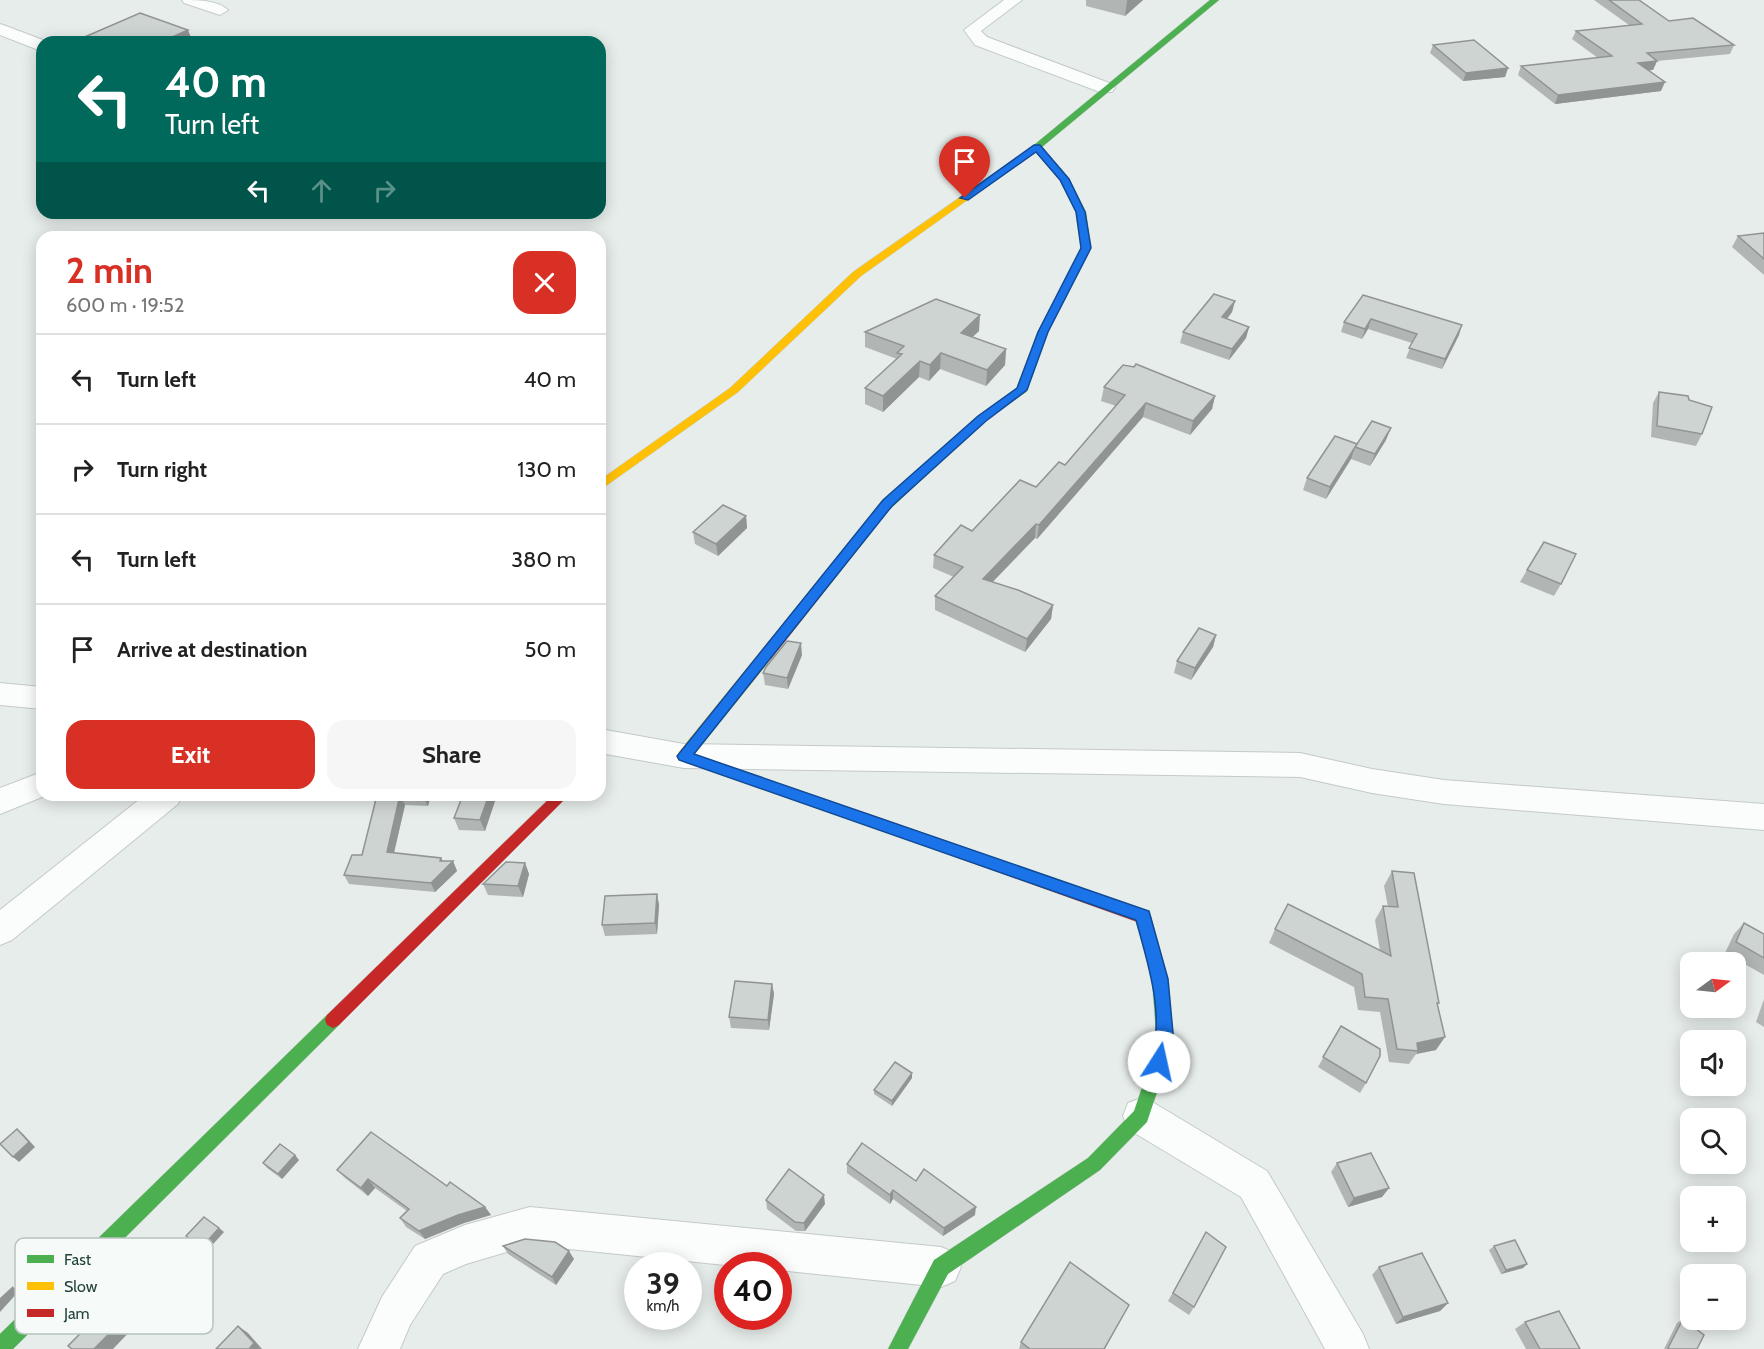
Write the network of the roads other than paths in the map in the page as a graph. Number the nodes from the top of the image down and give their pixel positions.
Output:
1 (190, 0) edge
2 (1014, 0) edge
3 (1215, 0) edge
4 (220, 10) dead end
5 (0, 29) edge
6 (36, 43) edge
7 (1106, 88) junction
8 (1037, 147) junction
9 (606, 482) edge
10 (0, 694) edge
11 (36, 697) edge
12 (606, 747) edge
13 (684, 756) junction
14 (36, 786) edge
15 (0, 801) edge
16 (160, 801) edge
17 (556, 801) edge
18 (1764, 817) edge
19 (0, 930) edge
20 (1141, 1116) junction
21 (112, 1238) edge
22 (941, 1267) junction
23 (15, 1333) edge
24 (0, 1348) edge
25 (379, 1349) edge
26 (898, 1349) edge
27 (1348, 1349) edge

1 - 4 street
2 - 7 street
3 - 7 street
5 - 6 street
7 - 8 street
8 - 9 street
8 - 13 street
10 - 11 street
12 - 13 street
13 - 18 street
13 - 20 street
14 - 15 street
16 - 19 street
17 - 21 street
20 - 22 street
20 - 27 street
22 - 25 street
22 - 26 street
23 - 24 street

